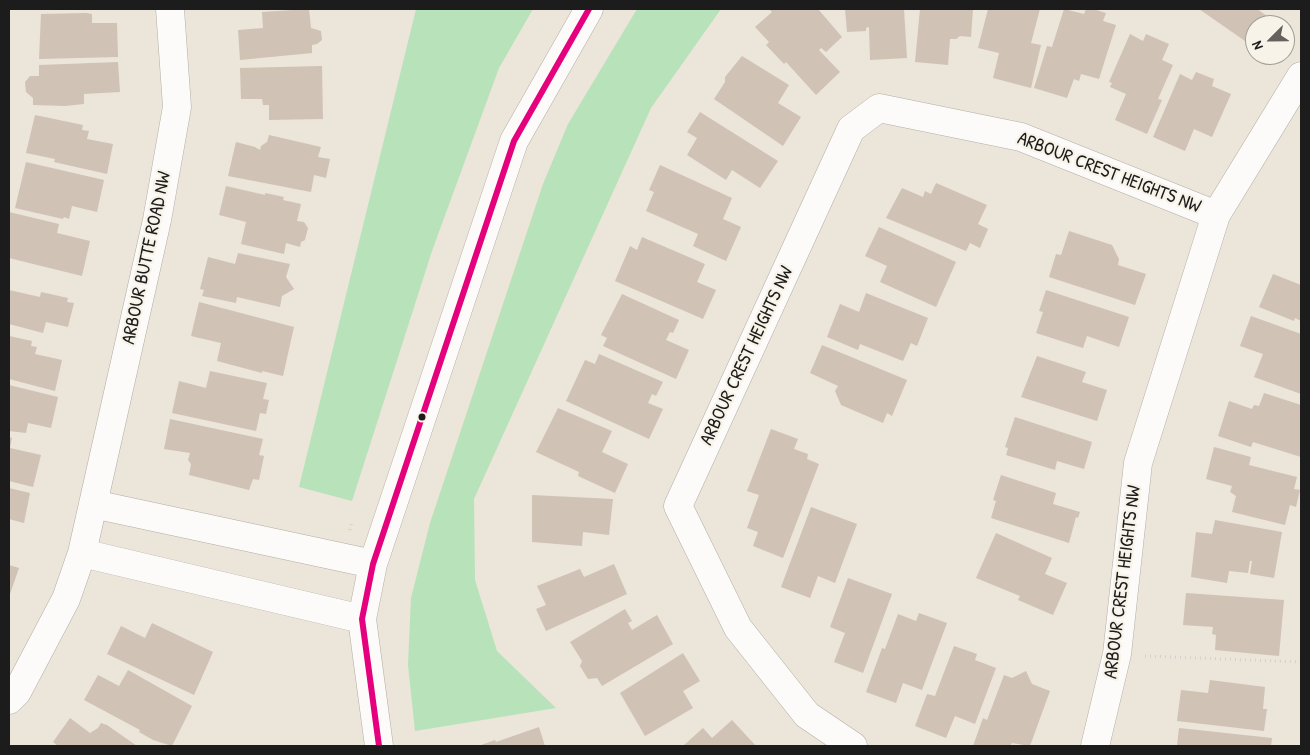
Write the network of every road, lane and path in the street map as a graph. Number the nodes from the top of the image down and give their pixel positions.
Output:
1 (170, 9) edge
2 (589, 9) edge
3 (1301, 76) edge
4 (1216, 215) junction
5 (93, 504) junction
6 (82, 553) junction
7 (373, 564) junction
8 (362, 619) junction
9 (1117, 654) junction
10 (1301, 662) edge
11 (9, 700) edge
12 (379, 746) edge
13 (853, 746) edge
14 (1095, 746) edge

1 - 5 street, ARBOUR BUTTE ROAD NW
2 - 7 street
3 - 4 street
4 - 9 street, ARBOUR CREST HEIGHTS NW
4 - 13 street, ARBOUR CREST HEIGHTS NW
5 - 6 street, ARBOUR BUTTE ROAD NW
5 - 7 street
6 - 8 street
6 - 11 street, ARBOUR BUTTE ROAD NW
7 - 8 street
8 - 12 street
9 - 10 path
9 - 14 street, ARBOUR CREST HEIGHTS NW

